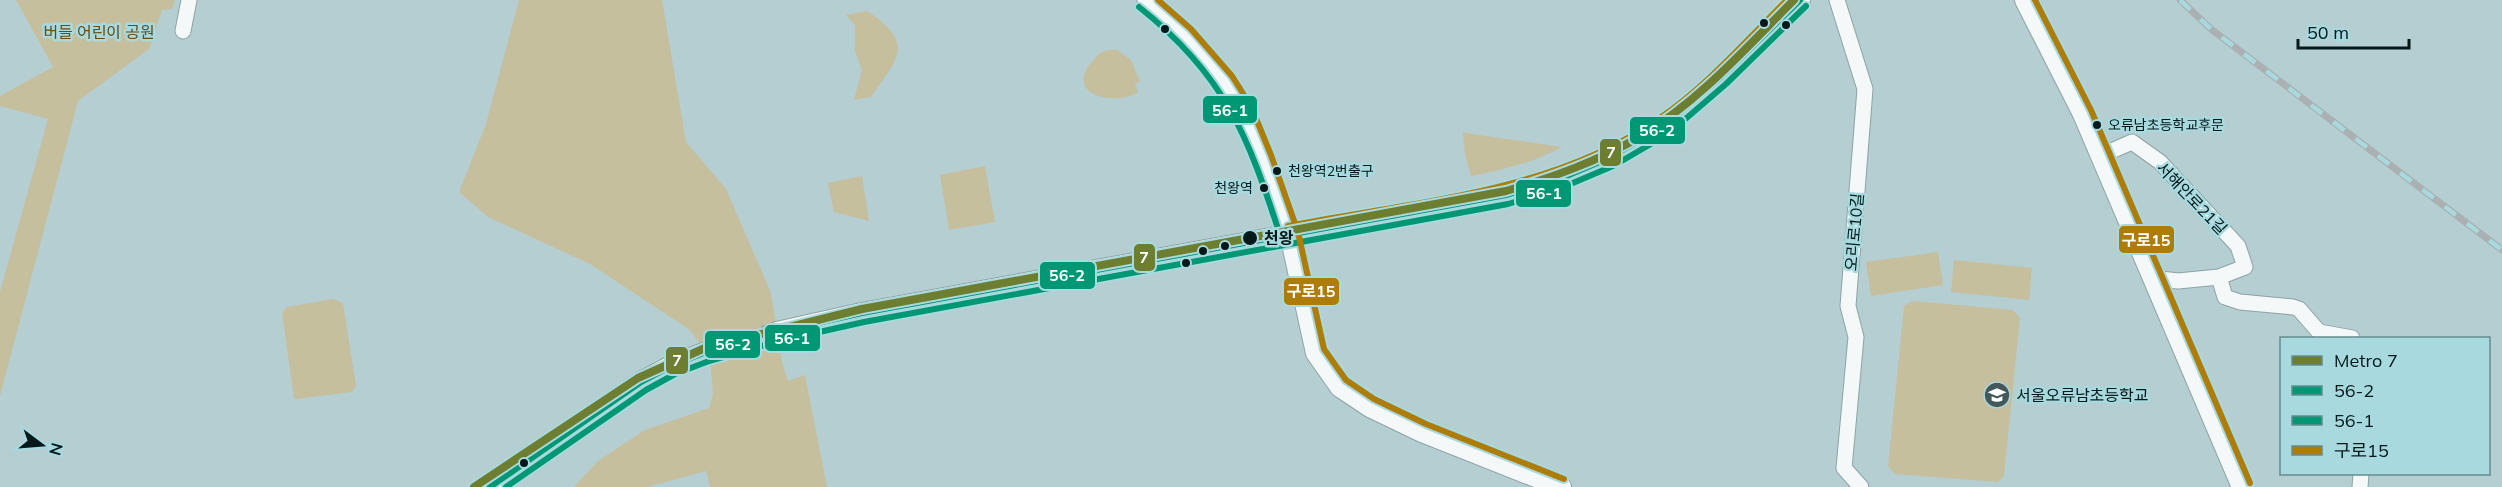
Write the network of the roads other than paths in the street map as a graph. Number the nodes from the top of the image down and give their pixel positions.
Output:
1 (189, 0) edge
2 (1145, 0) edge
3 (1800, 0) edge
4 (1837, 0) edge
5 (2025, 0) edge
6 (183, 32) dead end
7 (2100, 156) junction
8 (1290, 235) junction
9 (2219, 277) junction
10 (2152, 278) junction
11 (777, 332) tunnel mouth
12 (2343, 337) edge
13 (706, 352) tunnel mouth
14 (490, 487) edge
15 (1561, 487) edge
16 (1861, 487) edge
17 (2242, 487) edge

1 - 6 street
2 - 8 street
3 - 8 main road
4 - 16 street, 오리로10길
5 - 7 main road
7 - 9 street, 서해안로21길
7 - 10 main road
8 - 11 main road
8 - 15 main road
9 - 10 street, 서해안로21길
9 - 12 street
10 - 17 main road
13 - 14 main road

